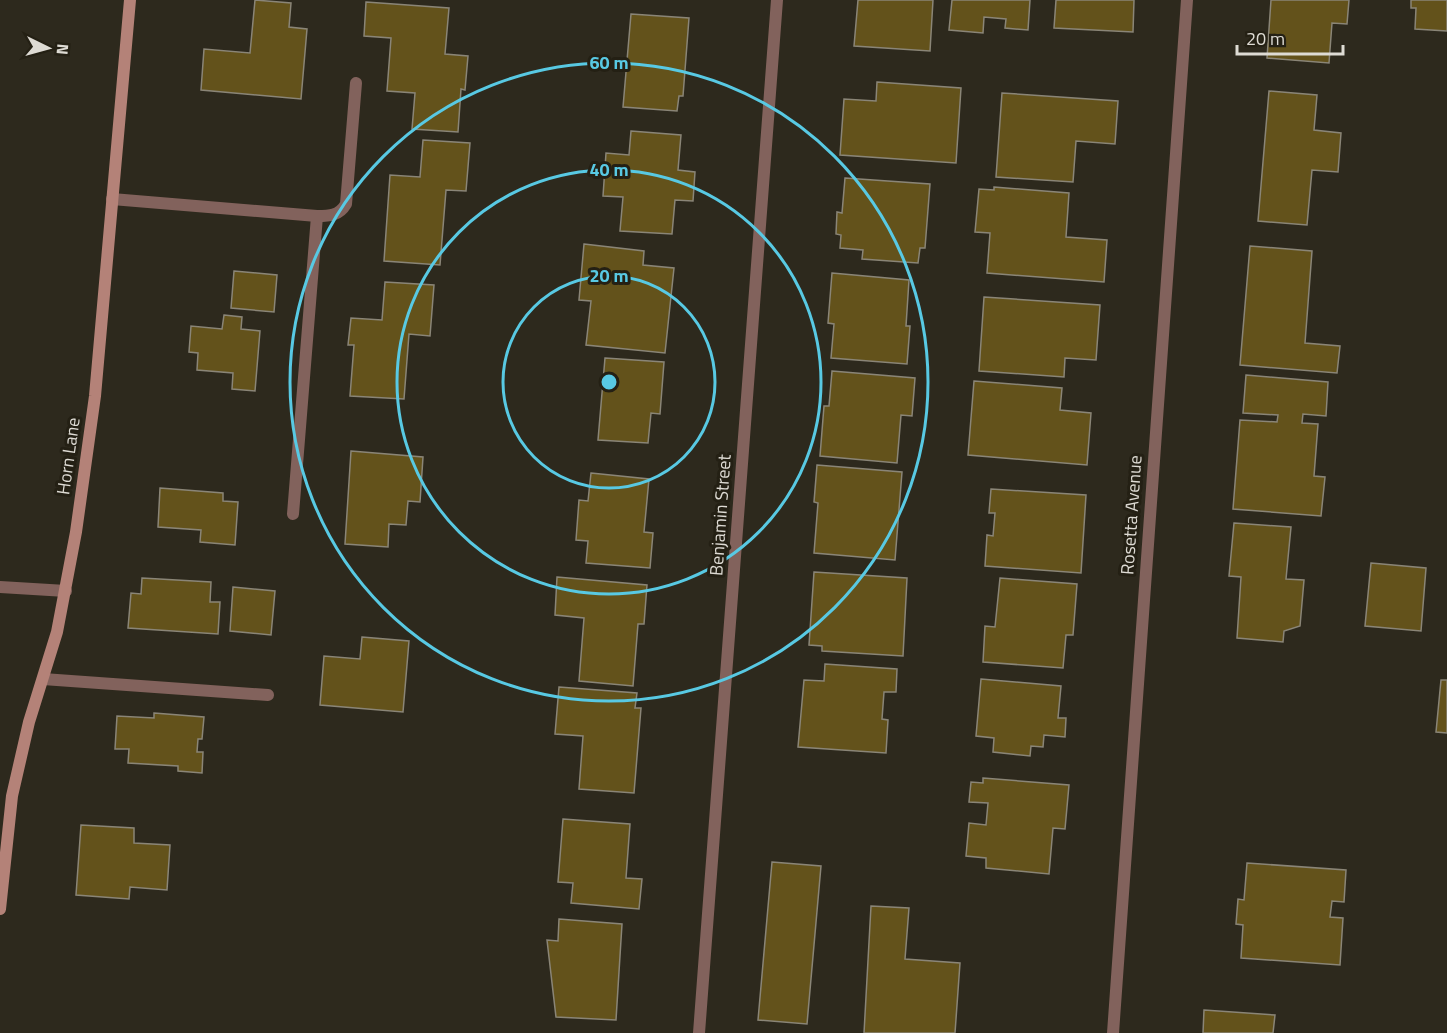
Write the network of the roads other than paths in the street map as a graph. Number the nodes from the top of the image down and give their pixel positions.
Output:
1 (130, 0) edge
2 (777, 0) edge
3 (1187, 0) edge
4 (356, 83) dead end
5 (112, 199) junction
6 (317, 216) junction
7 (293, 514) dead end
8 (0, 586) edge
9 (66, 591) junction
10 (42, 679) junction
11 (268, 695) dead end
12 (0, 909) edge
13 (699, 1033) edge
14 (1113, 1033) edge

1 - 5 street, Horn Lane
2 - 13 street, Benjamin Street
3 - 14 street, Rosetta Avenue
4 - 6 street
5 - 6 street
5 - 9 street, Horn Lane
6 - 7 street
8 - 9 street
9 - 10 street, Horn Lane
10 - 11 street
10 - 12 street, Horn Lane

